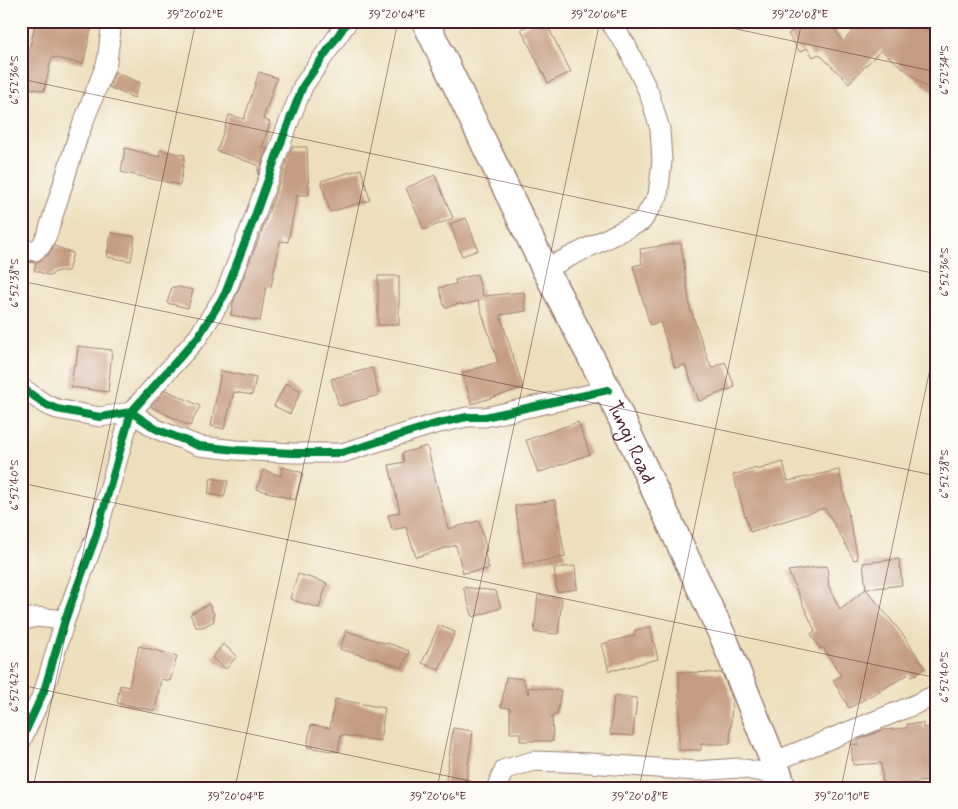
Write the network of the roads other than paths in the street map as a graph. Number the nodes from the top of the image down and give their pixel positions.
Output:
1 (112, 21) edge
2 (348, 21) edge
3 (425, 21) edge
4 (609, 21) edge
5 (21, 248) edge
6 (545, 269) junction
7 (21, 387) edge
8 (608, 390) junction
9 (131, 412) junction
10 (66, 620) junction
11 (21, 621) edge
12 (937, 694) edge
13 (21, 741) edge
14 (778, 775) edge
15 (497, 788) edge

1 - 5 street
2 - 9 street
3 - 6 main road, Tungi Road
4 - 6 street
6 - 8 main road, Tungi Road
7 - 9 street
8 - 9 street
8 - 14 main road, Tungi Road
9 - 10 street
10 - 11 street
10 - 13 street
12 - 14 street
14 - 15 street

